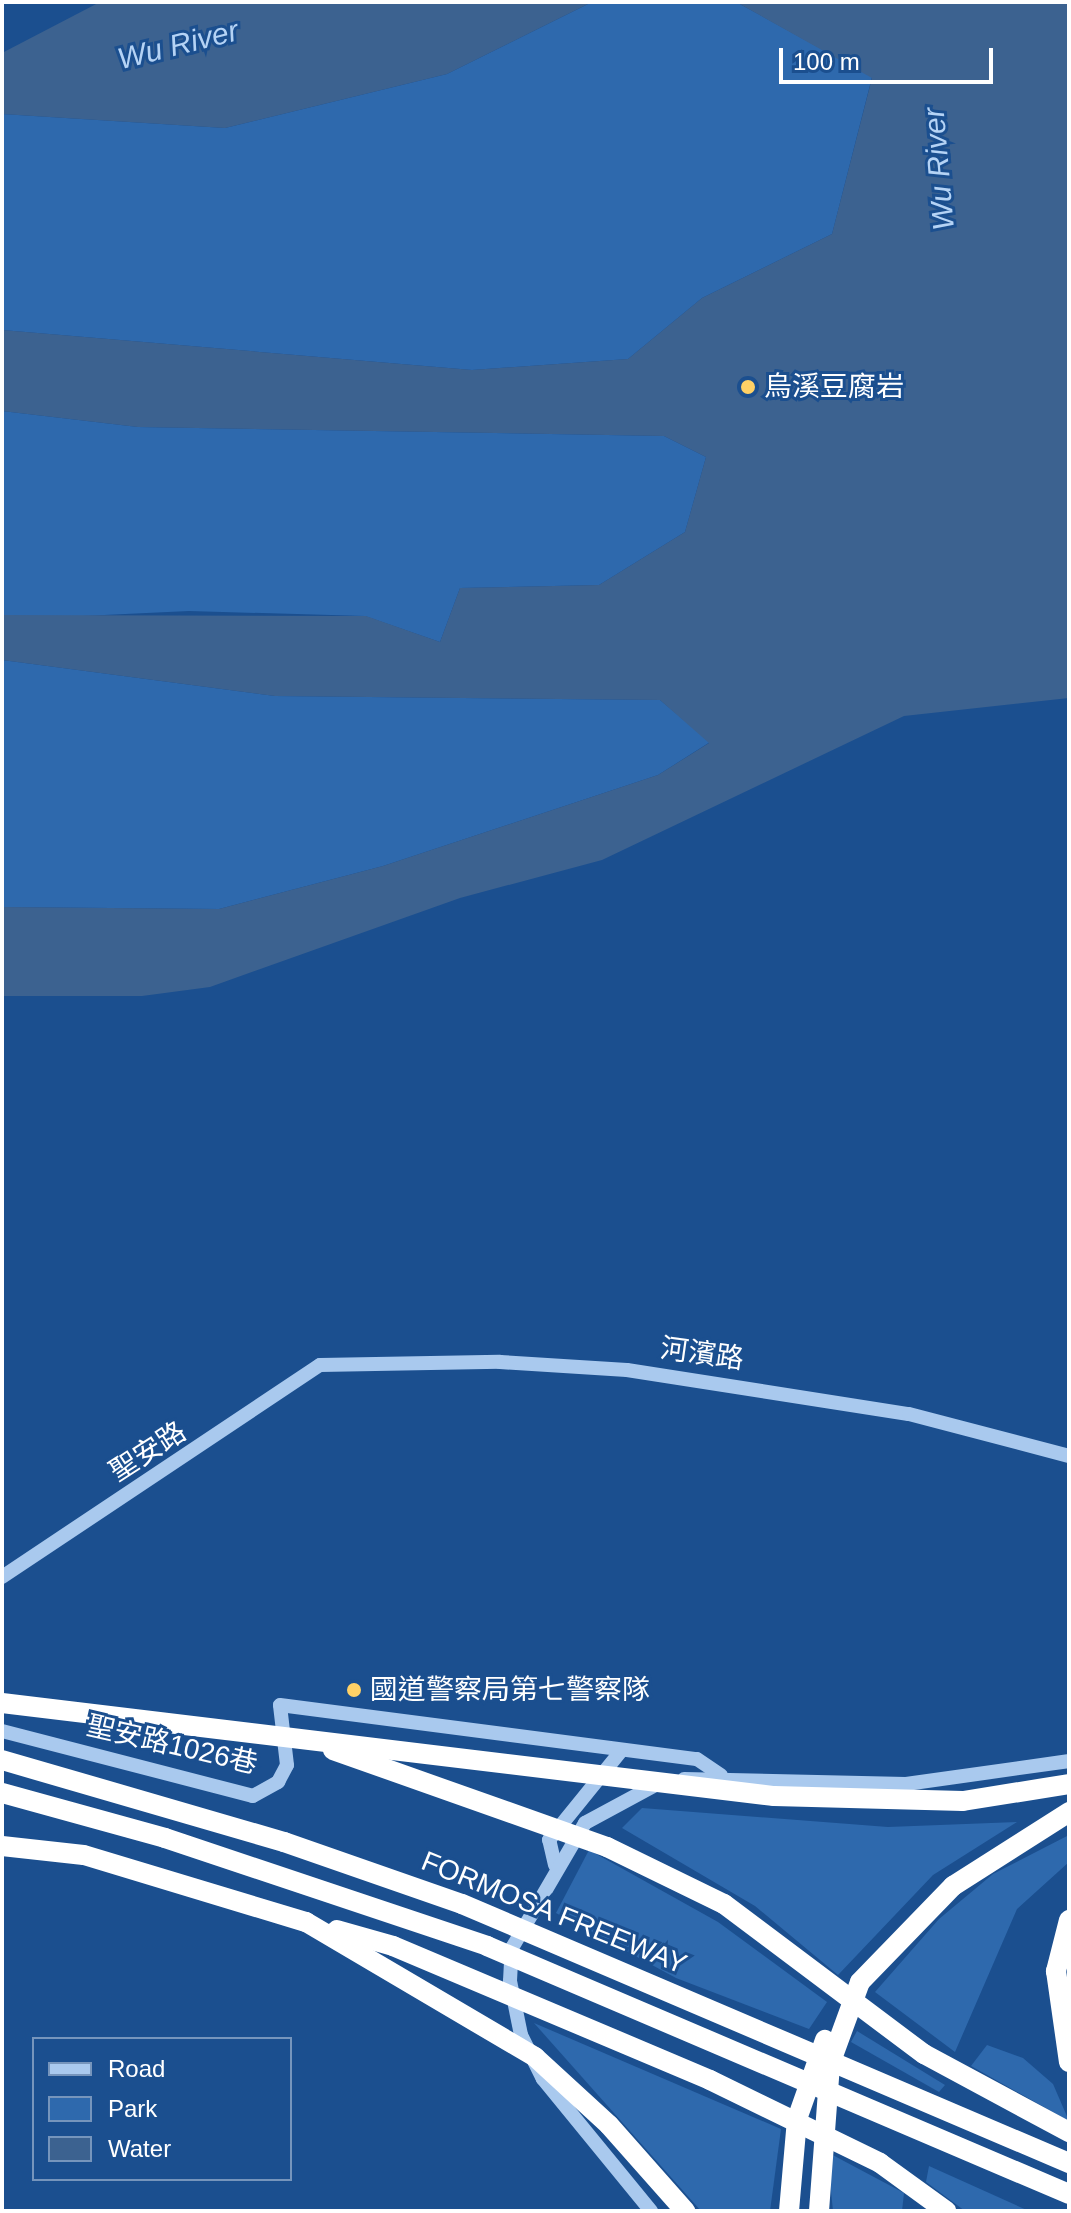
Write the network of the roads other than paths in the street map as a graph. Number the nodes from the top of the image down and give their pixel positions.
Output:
1 (320, 1365) joint
2 (1069, 1456) edge
3 (2, 1577) edge
4 (2, 1703) edge
5 (2, 1731) edge
6 (322, 1744) junction
7 (621, 1751) junction
8 (2, 1760) edge
9 (1069, 1761) edge
10 (721, 1775) junction
11 (1069, 1784) edge
12 (2, 1793) edge
13 (1069, 1812) edge
14 (2, 1846) edge
15 (555, 1865) junction
16 (1069, 1920) edge
17 (306, 1922) junction
18 (860, 1982) junction
19 (1069, 2062) edge
20 (1069, 2132) edge
21 (1069, 2163) edge
22 (1069, 2194) edge
23 (651, 2211) edge
24 (685, 2211) edge
25 (789, 2211) edge
26 (819, 2211) edge
27 (946, 2211) edge

1 - 2 street, 河濱路
1 - 3 street, 聖安路
4 - 6 highway, bridge
5 - 7 street, 聖安路1026巷
6 - 11 highway, bridge
6 - 20 highway, bridge
7 - 10 street, 聖安路1026巷
7 - 15 street
8 - 21 highway, FORMOSA FREEWAY, bridge
9 - 10 street
10 - 15 street
12 - 22 highway, FORMOSA FREEWAY, bridge
13 - 18 highway
14 - 17 highway, bridge
15 - 23 street
16 - 19 highway
17 - 24 highway, bridge
17 - 27 highway, bridge
18 - 25 highway
18 - 26 highway

